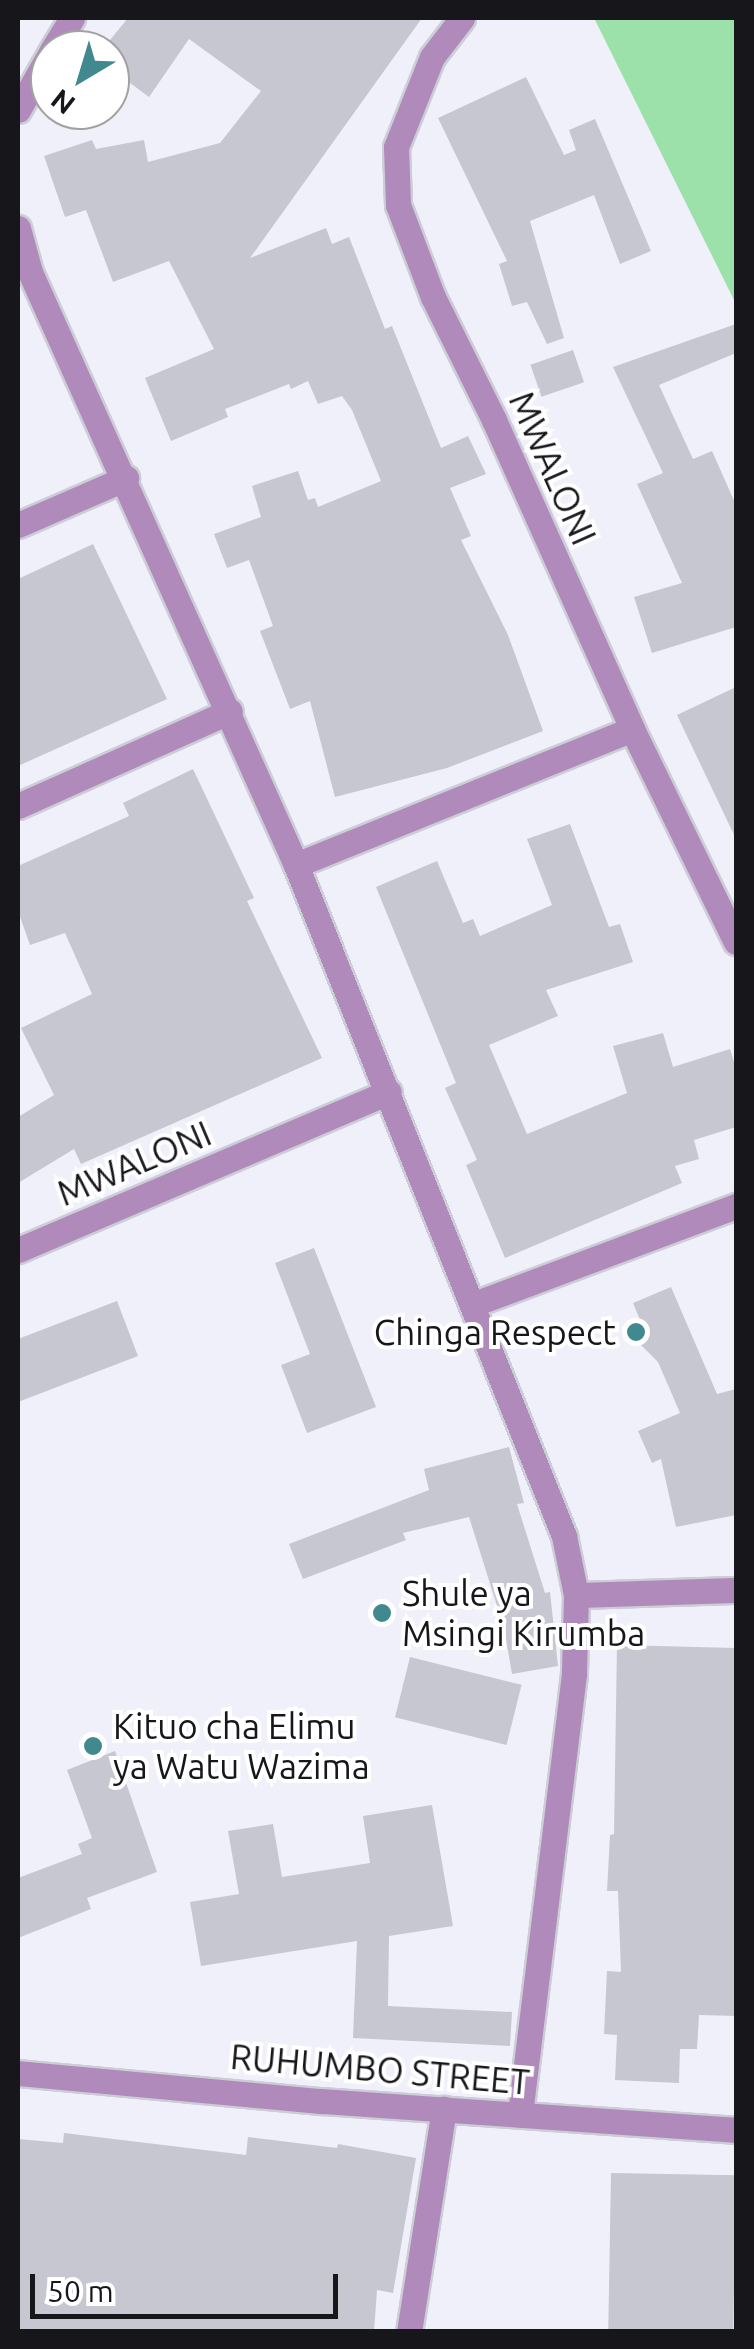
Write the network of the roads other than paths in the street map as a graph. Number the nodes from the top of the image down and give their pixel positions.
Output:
1 (462, 18) edge
2 (18, 228) edge
3 (126, 478) junction
4 (18, 525) edge
5 (230, 711) junction
6 (632, 728) junction
7 (18, 806) edge
8 (296, 865) junction
9 (736, 942) edge
10 (389, 1092) junction
11 (736, 1206) edge
12 (18, 1250) edge
13 (474, 1304) junction
14 (736, 1590) edge
15 (576, 1596) junction
16 (18, 2073) edge
17 (444, 2108) junction
18 (520, 2116) junction
19 (736, 2130) edge
20 (409, 2332) edge

1 - 6 street, MWALONI
2 - 3 street
3 - 4 street
3 - 5 street
5 - 7 street
5 - 8 street
6 - 8 street
6 - 9 street, MWALONI
8 - 10 street
10 - 12 street, MWALONI
10 - 13 street
11 - 13 street
13 - 15 street
14 - 15 street
15 - 18 street
16 - 17 street, RUHUMBO STREET
17 - 18 street, RUHUMBO STREET
17 - 20 street
18 - 19 street, RUHUMBO STREET

